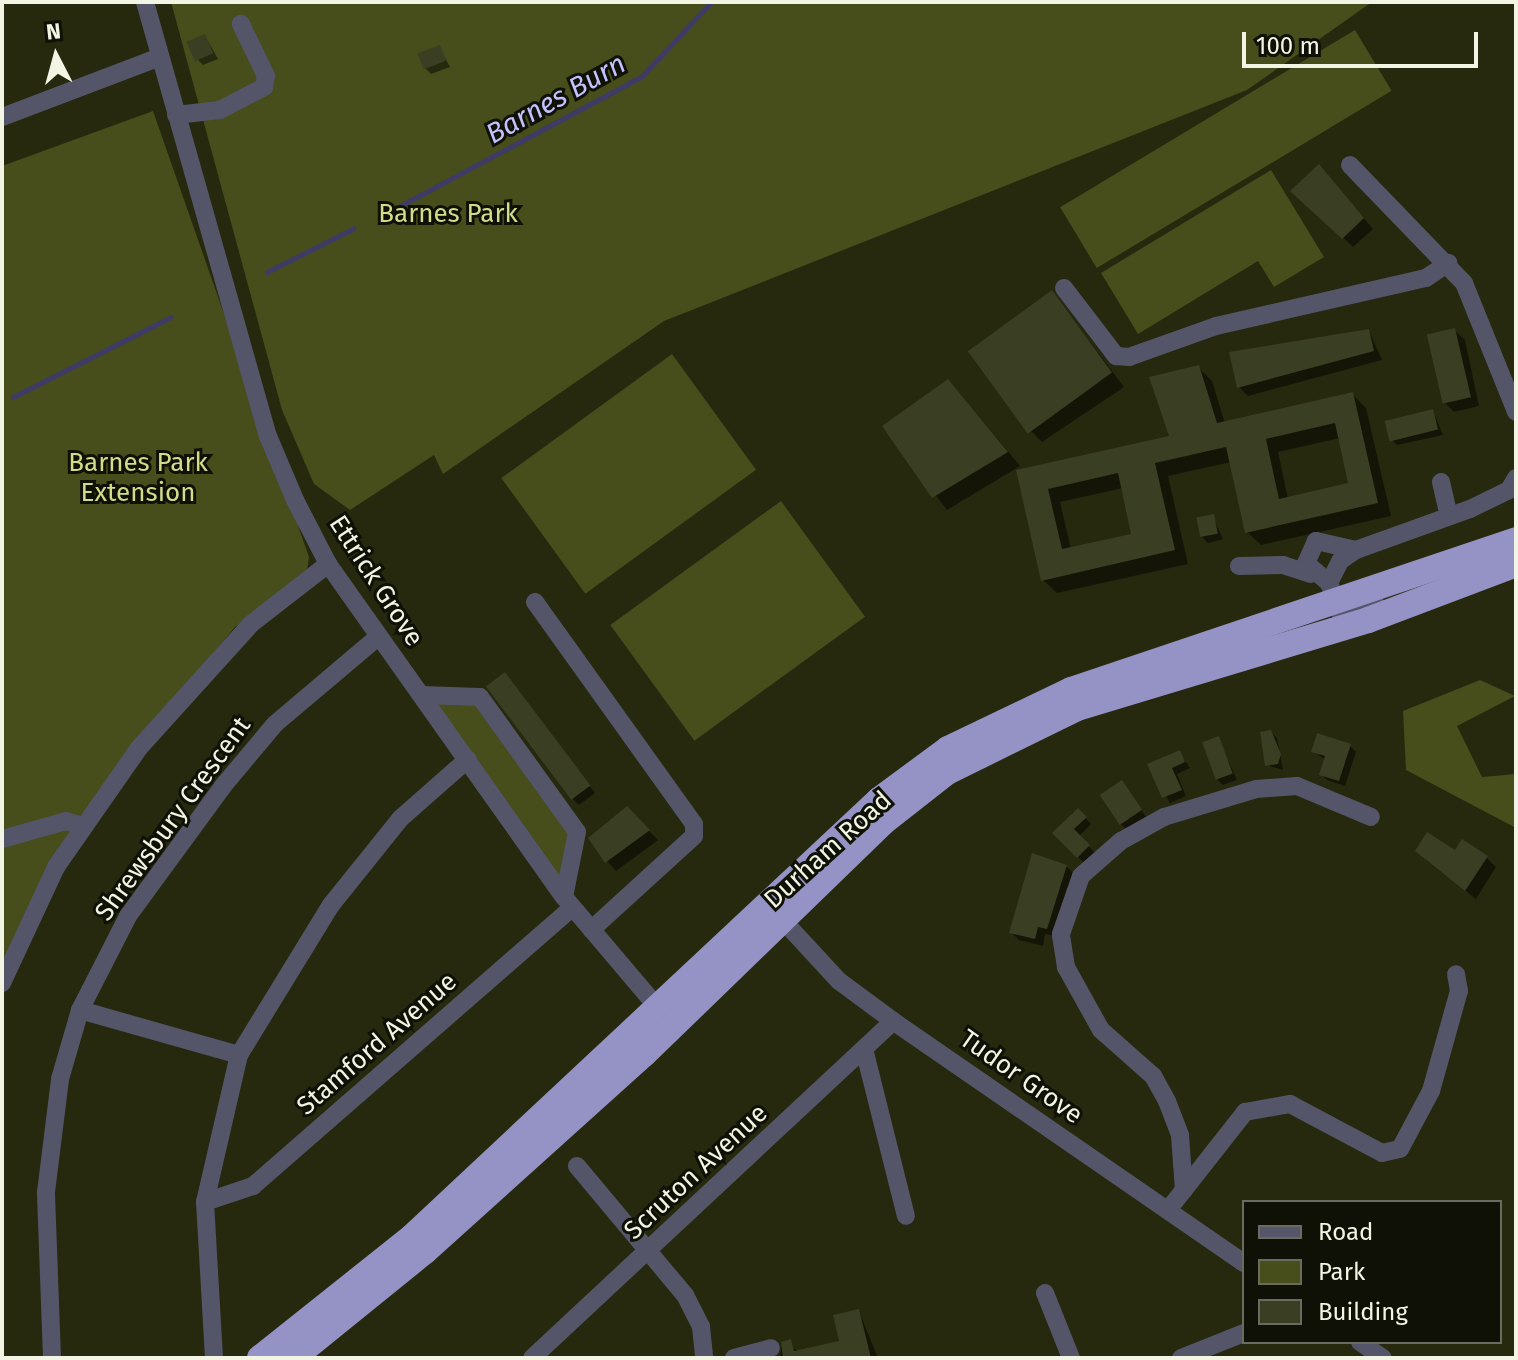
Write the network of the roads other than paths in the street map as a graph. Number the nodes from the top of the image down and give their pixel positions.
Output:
1 (145, 2) edge
2 (241, 24) dead end
3 (160, 57) junction
4 (176, 115) junction
5 (2, 117) edge
6 (1350, 165) dead end
7 (1448, 263) junction
8 (1064, 288) dead end
9 (1516, 412) edge
10 (1516, 478) edge
11 (1441, 482) dead end
12 (1449, 516) junction
13 (1516, 540) edge
14 (1356, 550) junction
15 (328, 564) junction
16 (1516, 564) edge
17 (1239, 566) dead end
18 (1311, 574) junction
19 (1333, 594) junction
20 (1435, 598) junction
21 (535, 602) dead end
22 (379, 636) junction
23 (422, 695) junction
24 (468, 759) junction
25 (1371, 817) dead end
26 (82, 826) junction
27 (2, 839) edge
28 (568, 902) junction
29 (775, 912) junction
30 (591, 930) junction
31 (1456, 974) dead end
32 (2, 983) edge
33 (80, 1010) junction
34 (667, 1018) junction
35 (893, 1021) junction
36 (864, 1049) junction
37 (239, 1055) junction
38 (577, 1166) dead end
39 (1184, 1190) junction
40 (205, 1202) junction
41 (1168, 1210) junction
42 (906, 1216) dead end
43 (649, 1251) junction
44 (1242, 1262) edge
45 (1045, 1293) dead end
46 (1242, 1334) edge
47 (1363, 1344) edge
48 (771, 1348) dead end
49 (52, 1358) edge
50 (214, 1358) edge
51 (260, 1358) edge
52 (293, 1358) edge
53 (532, 1358) edge
54 (704, 1358) edge
55 (734, 1358) edge
56 (1071, 1358) edge
57 (1181, 1358) edge
58 (1383, 1358) edge

1 - 3 street, Ettrick Grove
2 - 4 street
3 - 4 street, Ettrick Grove
3 - 5 street
4 - 15 street, Ettrick Grove
6 - 7 street
7 - 8 street
7 - 9 street
10 - 12 street
11 - 12 street
12 - 14 street
13 - 19 highway, Durham Road
14 - 18 street
14 - 19 street
15 - 22 street, Ettrick Grove
15 - 26 street
16 - 20 highway, Durham Road
17 - 18 street
18 - 19 street
19 - 20 street
19 - 29 highway, Durham Road
20 - 29 highway, Durham Road
21 - 30 street
22 - 23 street, Ettrick Grove
22 - 33 street, Shrewsbury Crescent
23 - 24 street, Ettrick Grove
23 - 28 street
24 - 28 street, Ettrick Grove
24 - 37 street
25 - 39 street
26 - 27 street
26 - 32 street
28 - 30 street, Ettrick Grove
28 - 40 street, Stamford Avenue
29 - 34 highway, Durham Road
29 - 35 street, Tudor Grove
30 - 34 street, Ettrick Grove
31 - 39 street
33 - 37 street
33 - 49 street, Shrewsbury Crescent
34 - 51 highway, Durham Road
34 - 52 highway, Durham Road
35 - 36 street, Scruton Avenue
35 - 41 street, Tudor Grove
36 - 42 street
36 - 43 street, Scruton Avenue
37 - 40 street
38 - 43 street
39 - 41 street
40 - 50 street
41 - 44 street, Tudor Grove
43 - 53 street, Scruton Avenue
43 - 54 street
45 - 56 street
46 - 57 street
47 - 58 street
48 - 55 street

